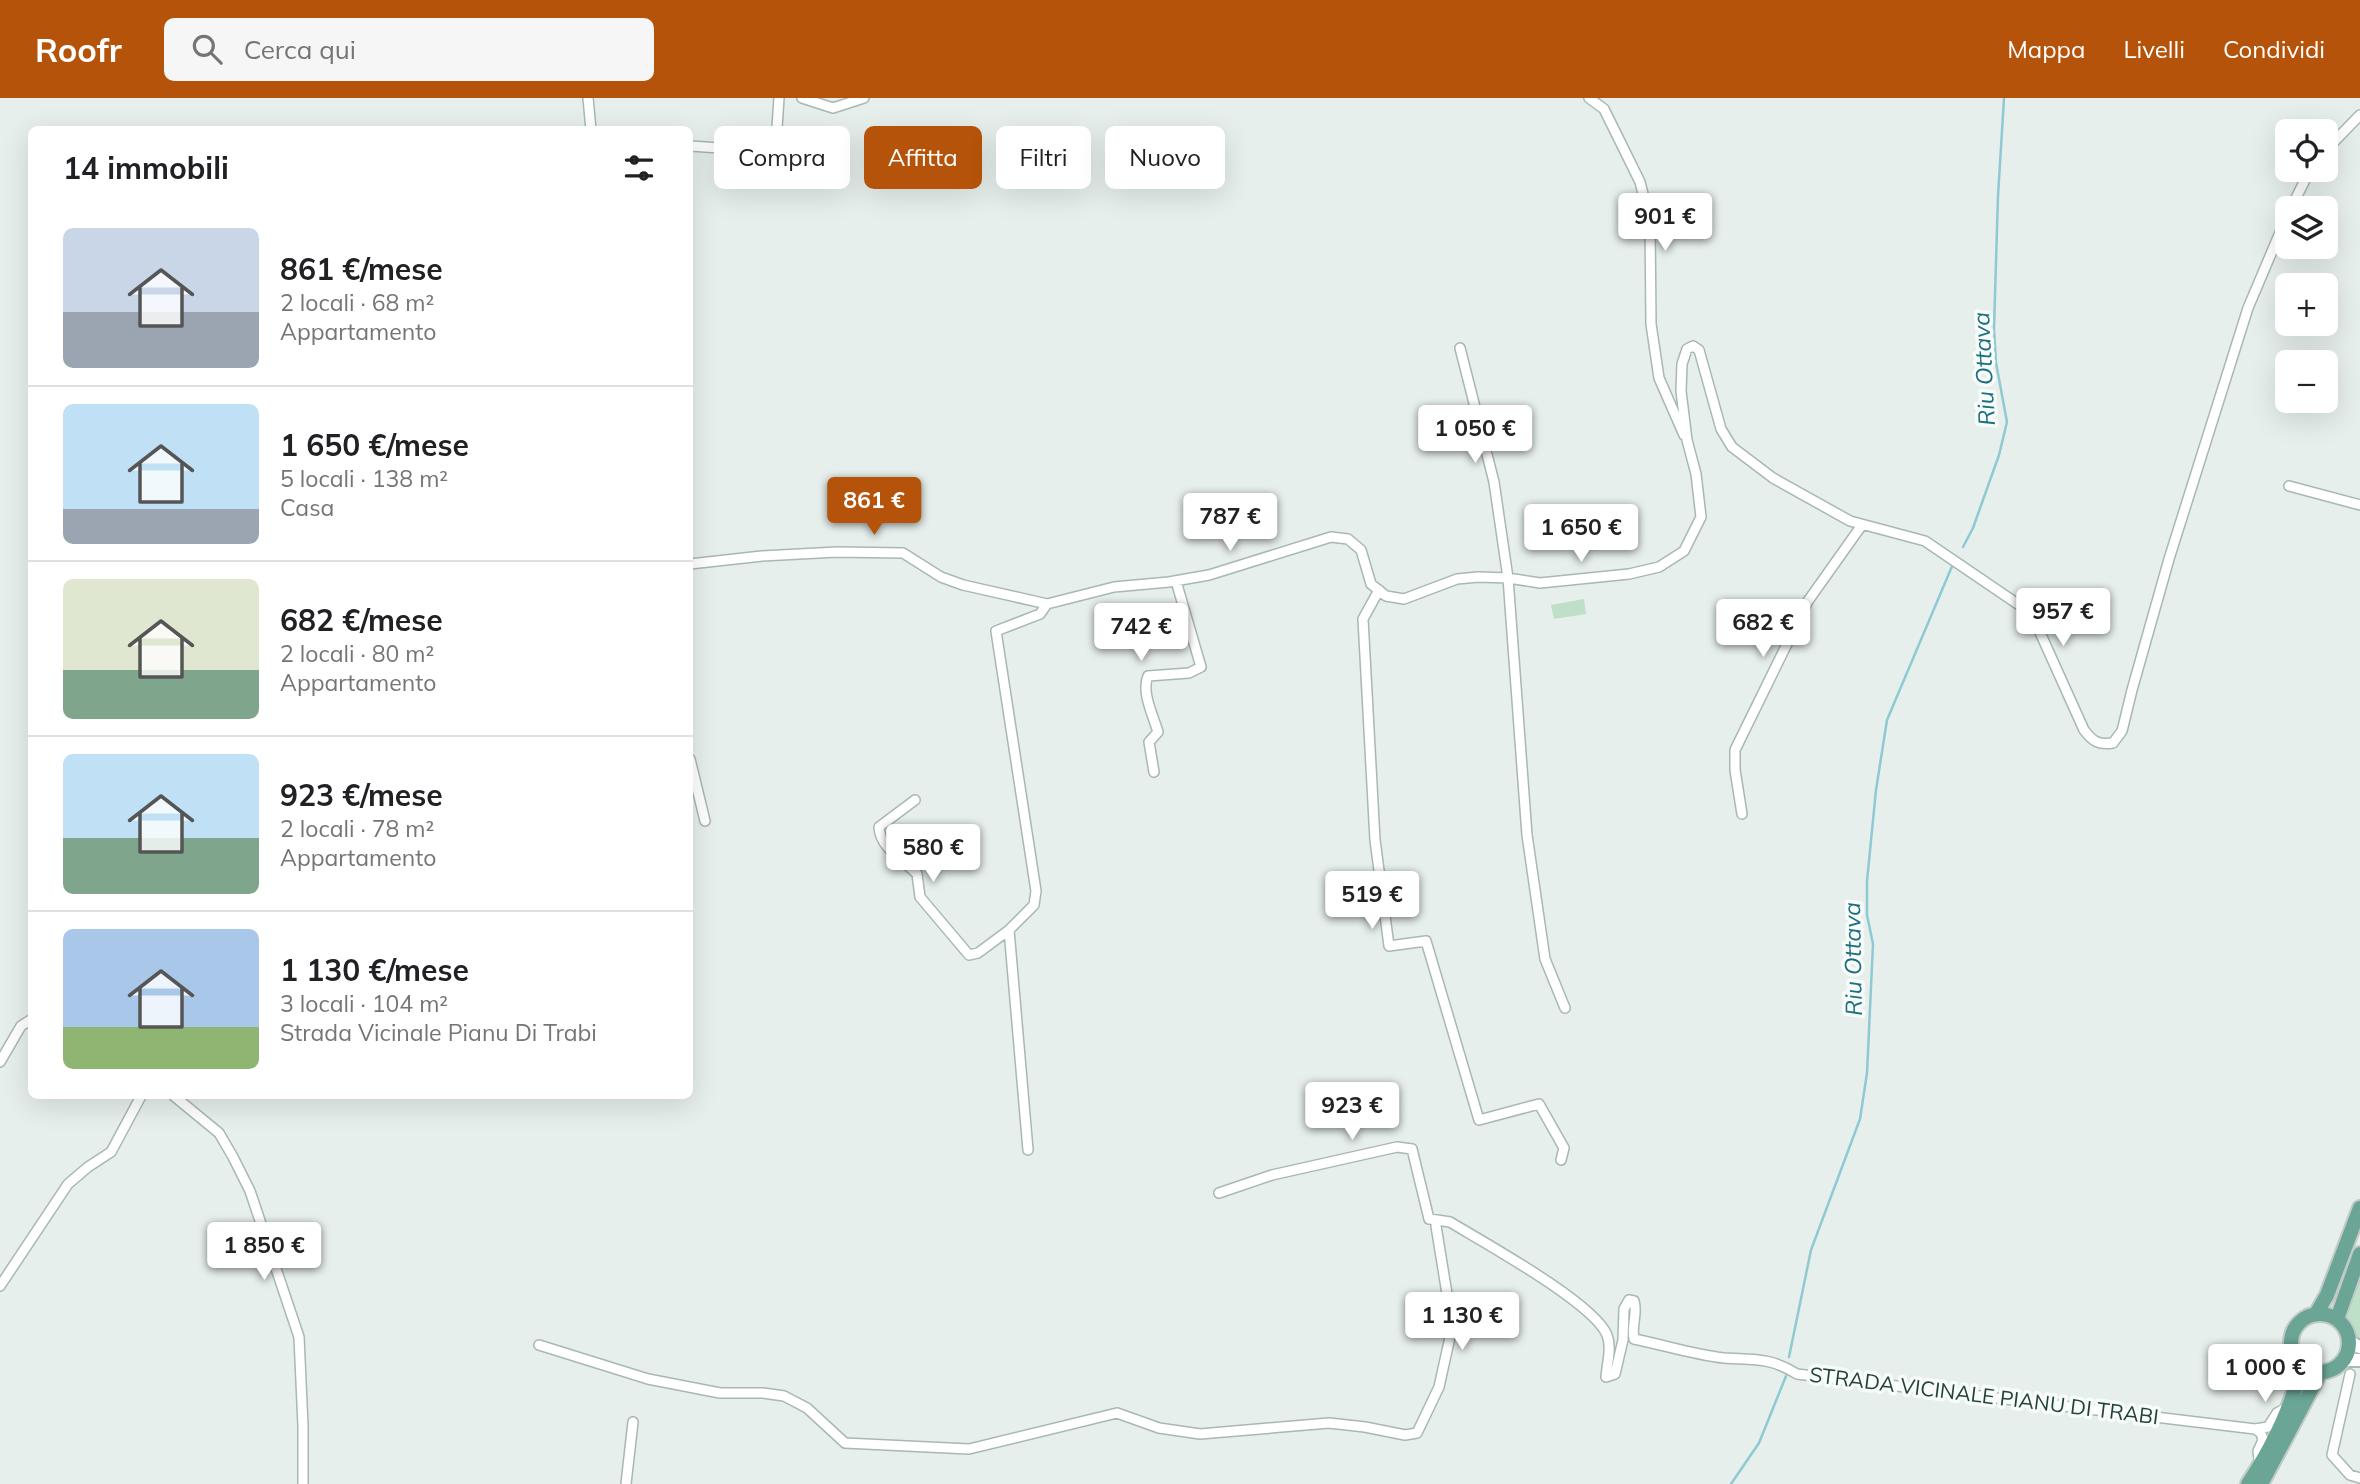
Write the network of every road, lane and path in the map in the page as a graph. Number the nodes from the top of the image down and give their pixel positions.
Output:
1 (588, 98) edge
2 (779, 98) edge
3 (802, 98) edge
4 (864, 98) edge
5 (1589, 98) edge
6 (2360, 115) edge
7 (591, 126) edge
8 (2338, 138) edge
9 (693, 146) edge
10 (2275, 244) edge
11 (1460, 348) dead end
12 (1687, 440) junction
13 (2289, 486) dead end
14 (2360, 505) edge
15 (1862, 524) junction
16 (693, 564) edge
17 (1508, 578) junction
18 (1176, 581) junction
19 (1379, 590) junction
20 (1047, 604) junction
21 (693, 771) edge
22 (1154, 772) dead end
23 (915, 800) dead end
24 (1742, 814) dead end
25 (705, 821) dead end
26 (1009, 930) junction
27 (1565, 1008) dead end
28 (28, 1022) edge
29 (0, 1062) edge
30 (139, 1099) edge
31 (177, 1099) edge
32 (1028, 1150) dead end
33 (1561, 1160) dead end
34 (1219, 1194) dead end
35 (2360, 1209) edge
36 (1437, 1220) junction
37 (2359, 1258) edge
38 (0, 1286) edge
39 (2316, 1314) junction
40 (2337, 1319) junction
41 (2355, 1344) edge
42 (539, 1345) dead end
43 (2344, 1360) junction
44 (2360, 1360) edge
45 (2301, 1366) junction
46 (2320, 1373) junction
47 (2350, 1374) dead end
48 (2288, 1407) junction
49 (633, 1422) dead end
50 (2255, 1429) junction
51 (2260, 1465) junction
52 (2360, 1478) edge
53 (303, 1484) edge
54 (626, 1484) edge
55 (2248, 1484) edge
56 (2261, 1484) edge

1 - 7 street
2 - 9 street
3 - 4 street
5 - 12 street
6 - 8 street
10 - 15 street
11 - 17 street
12 - 15 street
12 - 17 street
13 - 14 street
15 - 24 street
16 - 20 street
17 - 19 street
17 - 27 street
18 - 19 street
18 - 20 street
18 - 22 street
19 - 33 street
20 - 26 street
21 - 25 street
23 - 26 street
26 - 32 street
28 - 29 street
30 - 38 street
31 - 53 street
34 - 36 street
35 - 39 main road
36 - 42 street
36 - 50 street, STRADA VICINALE PIANU DI TRABI
37 - 40 main road
39 - 40 main road
39 - 45 main road
40 - 41 main road
41 - 43 main road
43 - 44 street
43 - 46 main road
45 - 46 main road
45 - 48 main road
46 - 56 main road
47 - 52 street
48 - 50 street
48 - 51 main road
49 - 54 street
50 - 51 street
51 - 55 main road

